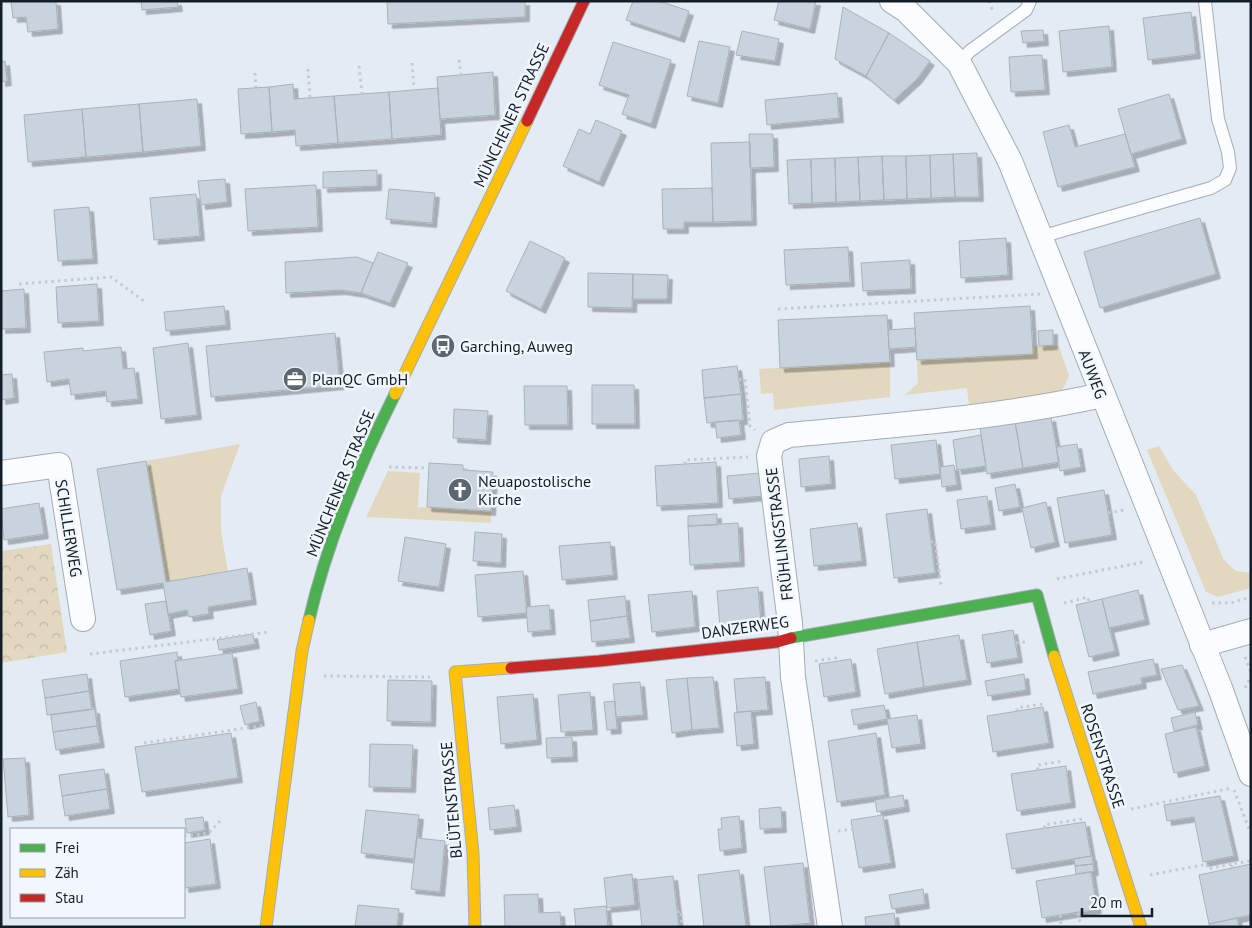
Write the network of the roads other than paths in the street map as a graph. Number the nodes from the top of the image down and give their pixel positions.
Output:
1 (584, 1) edge
2 (892, 1) edge
3 (1030, 1) edge
4 (1205, 1) edge
5 (960, 63) junction
6 (1040, 237) junction
7 (1102, 395) junction
8 (1, 473) edge
9 (1037, 595) joint
10 (83, 619) dead end
11 (1251, 631) edge
12 (791, 638) junction
13 (1202, 645) junction
14 (455, 672) joint
15 (1242, 781) edge
16 (1137, 926) edge
17 (266, 927) edge
18 (475, 927) edge
19 (830, 927) edge

1 - 17 street, MÜNCHENER STRASSE
2 - 5 street, AUWEG
3 - 5 lane
4 - 6 lane
5 - 6 street, AUWEG
6 - 7 street, AUWEG
7 - 12 street, FRÜHLINGSTRASSE
7 - 13 street, AUWEG
8 - 10 street, SCHILLERWEG
9 - 12 street, DANZERWEG
9 - 16 street, ROSENSTRASSE
11 - 13 street
12 - 14 street, DANZERWEG
12 - 19 street, FRÜHLINGSTRASSE
13 - 15 street, AUWEG
14 - 18 street, BLÜTENSTRASSE

